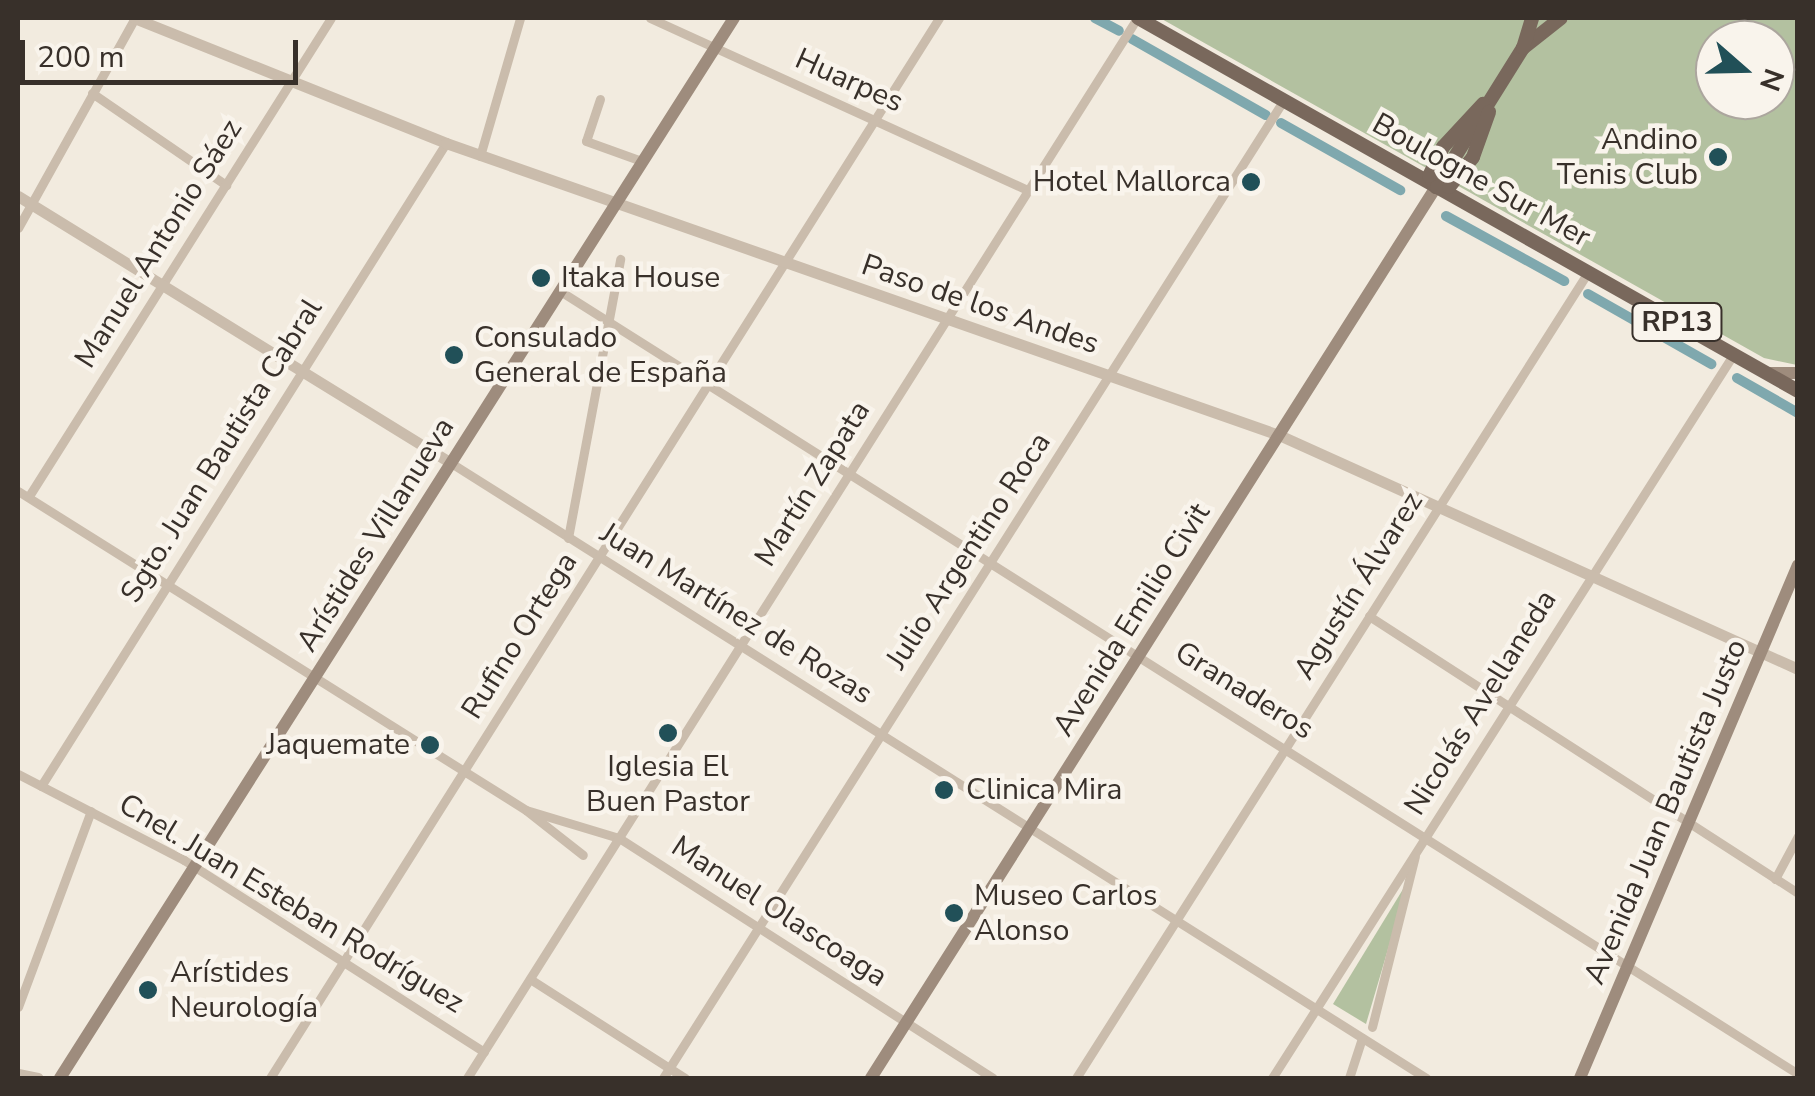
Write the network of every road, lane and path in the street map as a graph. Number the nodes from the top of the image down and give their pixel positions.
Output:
1 (135, 18) edge
2 (331, 18) edge
3 (520, 18) edge
4 (650, 18) edge
5 (734, 18) edge
6 (940, 18) edge
7 (1138, 18) edge
8 (1532, 18) edge
9 (1561, 18) edge
10 (715, 46) junction
11 (1523, 48) junction
12 (289, 83) junction
13 (92, 93) junction
14 (600, 99) dead end
15 (1284, 101) junction
16 (875, 120) junction
17 (446, 144) junction
18 (480, 156) junction
19 (642, 161) junction
20 (226, 184) junction
21 (1436, 188) junction
22 (1028, 190) junction
23 (23, 199) edge
24 (616, 204) junction
25 (18, 228) edge
26 (620, 259) dead end
27 (784, 264) junction
28 (1588, 272) junction
29 (164, 282) junction
30 (560, 291) junction
31 (947, 319) junction
32 (609, 322) junction
33 (1733, 354) junction
34 (304, 370) junction
35 (1766, 373) junction
36 (1798, 373) edge
37 (1111, 376) junction
38 (708, 384) junction
39 (1798, 391) edge
40 (1279, 435) junction
41 (451, 463) junction
42 (850, 472) junction
43 (18, 491) edge
44 (30, 496) junction
45 (1438, 508) junction
46 (568, 538) junction
47 (599, 558) junction
48 (992, 560) junction
49 (1798, 564) edge
50 (1593, 574) junction
51 (168, 584) junction
52 (1369, 616) junction
53 (740, 646) junction
54 (1761, 650) junction
55 (1139, 656) junction
56 (1798, 668) edge
57 (315, 676) junction
58 (1508, 708) junction
59 (882, 734) junction
60 (1287, 746) junction
61 (464, 770) junction
62 (18, 774) edge
63 (41, 786) junction
64 (526, 810) junction
65 (91, 811) junction
66 (1688, 822) junction
67 (1030, 828) junction
68 (1427, 836) junction
69 (1798, 836) edge
70 (619, 838) junction
71 (584, 854) dead end
72 (1415, 854) junction
73 (195, 867) junction
74 (1402, 874) junction
75 (1775, 879) junction
76 (1414, 880) junction
77 (1798, 893) edge
78 (1176, 921) junction
79 (758, 928) junction
80 (345, 962) junction
81 (1628, 965) junction
82 (530, 979) junction
83 (18, 1007) edge
84 (1316, 1009) junction
85 (906, 1024) junction
86 (1372, 1026) dead end
87 (1362, 1038) junction
88 (484, 1052) junction
89 (669, 1068) junction
90 (18, 1074) edge
91 (1798, 1074) edge
92 (38, 1078) edge
93 (60, 1078) edge
94 (270, 1078) edge
95 (467, 1078) edge
96 (663, 1078) edge
97 (685, 1078) edge
98 (871, 1078) edge
99 (994, 1078) edge
100 (1076, 1078) edge
101 (1272, 1078) edge
102 (1349, 1078) edge
103 (1426, 1078) edge
104 (1580, 1078) edge

1 - 12 street, Paso de los Andes
1 - 13 street
2 - 12 street, Manuel Antonio Sáez
3 - 18 street
4 - 10 street, Huarpes
5 - 10 main road, Arístides Villanueva
6 - 16 street, Rufino Ortega
7 - 15 main road, Boulogne Sur Mer / RP13
7 - 22 street, Martín Zapata
8 - 11 main road
9 - 11 main road
10 - 16 street, Huarpes
10 - 19 main road, Arístides Villanueva
11 - 21 main road
12 - 17 street, Paso de los Andes
12 - 20 street, Manuel Antonio Sáez
13 - 20 street
13 - 23 street
14 - 19 street
15 - 21 main road, Boulogne Sur Mer / RP13
15 - 37 street, Julio Argentino Roca
16 - 22 street, Huarpes
16 - 27 street, Rufino Ortega
17 - 18 street, Paso de los Andes
17 - 34 street, Sgto. Juan Bautista Cabral
18 - 24 street, Paso de los Andes
19 - 24 main road, Arístides Villanueva
20 - 29 street, Manuel Antonio Sáez
21 - 28 main road, Boulogne Sur Mer / RP13
21 - 40 main road, Avenida Emilio Civit
22 - 31 street, Martín Zapata
23 - 25 street
23 - 29 street, Juan Martínez de Rozas
24 - 27 street, Paso de los Andes
24 - 30 main road, Arístides Villanueva
26 - 32 street
27 - 31 street, Paso de los Andes
27 - 38 street, Rufino Ortega
28 - 33 main road, Boulogne Sur Mer / RP13
28 - 45 street, Agustín Álvarez
29 - 34 street, Juan Martínez de Rozas
29 - 44 street, Manuel Antonio Sáez
30 - 32 street, Granaderos
30 - 41 main road, Arístides Villanueva
31 - 37 street, Paso de los Andes
31 - 42 street, Martín Zapata
32 - 38 street, Granaderos
32 - 46 street
33 - 35 main road, Boulogne Sur Mer / RP13
33 - 50 street, Nicolás Avellaneda
34 - 41 street, Juan Martínez de Rozas
34 - 51 street, Sgto. Juan Bautista Cabral
35 - 36 main road
35 - 39 main road, Boulogne Sur Mer / RP13
37 - 40 street, Paso de los Andes
37 - 48 street, Julio Argentino Roca
38 - 42 street, Granaderos
38 - 47 street, Rufino Ortega
40 - 45 street, Paso de los Andes
40 - 55 main road, Avenida Emilio Civit
41 - 46 street, Juan Martínez de Rozas
41 - 57 main road, Arístides Villanueva
42 - 48 street, Granaderos
42 - 53 street, Martín Zapata
43 - 44 street, Manuel Olascoaga
44 - 51 street, Manuel Olascoaga
45 - 50 street, Paso de los Andes
45 - 52 street, Agustín Álvarez
46 - 47 street, Juan Martínez de Rozas
47 - 53 street, Juan Martínez de Rozas
47 - 61 street, Rufino Ortega
48 - 55 street, Granaderos
48 - 59 street, Julio Argentino Roca
49 - 54 main road, Avenida Juan Bautista Justo
50 - 54 street, Paso de los Andes
50 - 58 street, Nicolás Avellaneda
51 - 57 street, Manuel Olascoaga
51 - 63 street, Sgto. Juan Bautista Cabral
52 - 58 street
52 - 60 street, Agustín Álvarez
53 - 59 street, Juan Martínez de Rozas
53 - 70 street, Martín Zapata
54 - 56 street, Paso de los Andes
54 - 66 main road, Avenida Juan Bautista Justo
55 - 60 street, Granaderos
55 - 67 main road, Avenida Emilio Civit
57 - 61 street, Manuel Olascoaga
57 - 73 main road, Arístides Villanueva
58 - 66 street
58 - 68 street, Nicolás Avellaneda
59 - 67 street, Juan Martínez de Rozas
59 - 79 street, Julio Argentino Roca
60 - 68 street, Granaderos
60 - 78 street, Agustín Álvarez
61 - 64 street, Manuel Olascoaga
61 - 80 street, Rufino Ortega
62 - 63 street, Cnel. Juan Esteban Rodríguez
63 - 65 street, Cnel. Juan Esteban Rodríguez
64 - 70 street, Manuel Olascoaga
64 - 71 street, Manuel Olascoaga
65 - 73 street, Cnel. Juan Esteban Rodríguez
65 - 83 street
66 - 75 street
66 - 81 main road, Avenida Juan Bautista Justo
67 - 78 street, Juan Martínez de Rozas
67 - 85 main road, Avenida Emilio Civit
68 - 72 street, Nicolás Avellaneda
68 - 81 street, Granaderos
69 - 75 street
70 - 79 street, Manuel Olascoaga
70 - 82 street, Martín Zapata
72 - 74 street, Nicolás Avellaneda
72 - 76 street
73 - 80 street, Cnel. Juan Esteban Rodríguez
73 - 93 main road, Arístides Villanueva
74 - 76 street
74 - 84 street, Nicolás Avellaneda
75 - 77 street
76 - 86 street
78 - 84 street, Juan Martínez de Rozas
78 - 100 street, Agustín Álvarez
79 - 85 street, Manuel Olascoaga
79 - 89 street, Julio Argentino Roca
80 - 88 street, Cnel. Juan Esteban Rodríguez
80 - 94 street, Rufino Ortega
81 - 91 street, Granaderos
81 - 104 main road, Avenida Juan Bautista Justo
82 - 88 street, Martín Zapata
82 - 89 street
84 - 87 street, Juan Martínez de Rozas
84 - 101 street, Nicolás Avellaneda
85 - 98 main road, Avenida Emilio Civit
85 - 99 street, Manuel Olascoaga
87 - 102 street
87 - 103 street, Juan Martínez de Rozas
88 - 95 street, Martín Zapata
89 - 96 street, Julio Argentino Roca
89 - 97 street
90 - 92 street

